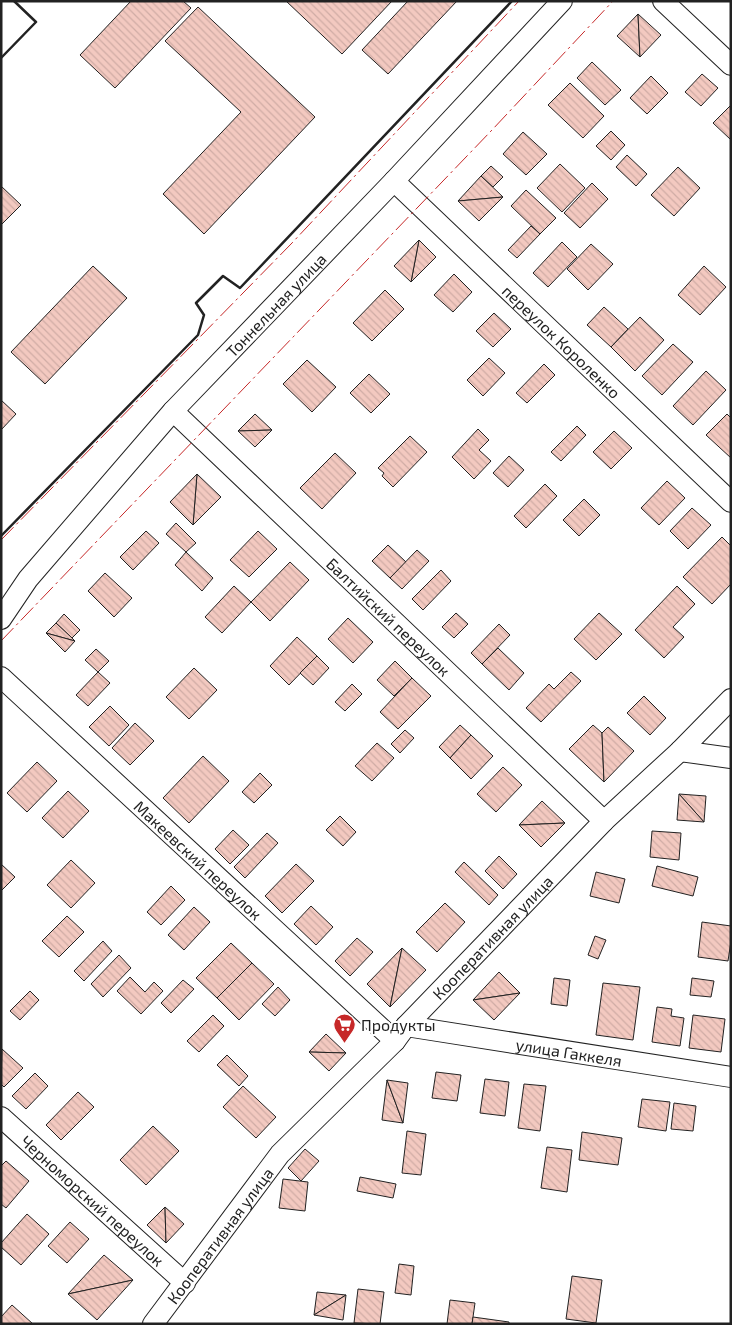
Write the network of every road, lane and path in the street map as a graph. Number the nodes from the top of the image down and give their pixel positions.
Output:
1 (562, 1) edge
2 (663, 1) edge
3 (731, 65) edge
4 (394, 181) junction
5 (173, 411) junction
6 (731, 502) edge
7 (1, 620) edge
8 (1, 677) edge
9 (731, 699) edge
10 (680, 751) junction
11 (731, 758) edge
12 (604, 821) junction
13 (401, 1034) junction
14 (731, 1077) edge
15 (1, 1117) edge
16 (185, 1283) junction
17 (153, 1324) edge

1 - 4 street, Тоннельная улица
2 - 3 street
4 - 5 street, Тоннельная улица
4 - 6 street, переулок Короленко
5 - 7 street, Тоннельная улица
5 - 12 street, Балтийский переулок
8 - 13 street, Макеевский переулок
9 - 10 street, Кооперативная улица
10 - 11 street
10 - 12 street, Кооперативная улица
12 - 13 street, Кооперативная улица
13 - 14 street, улица Гаккеля
13 - 16 street, Кооперативная улица
15 - 16 street, Черноморский переулок
16 - 17 street, Кооперативная улица

